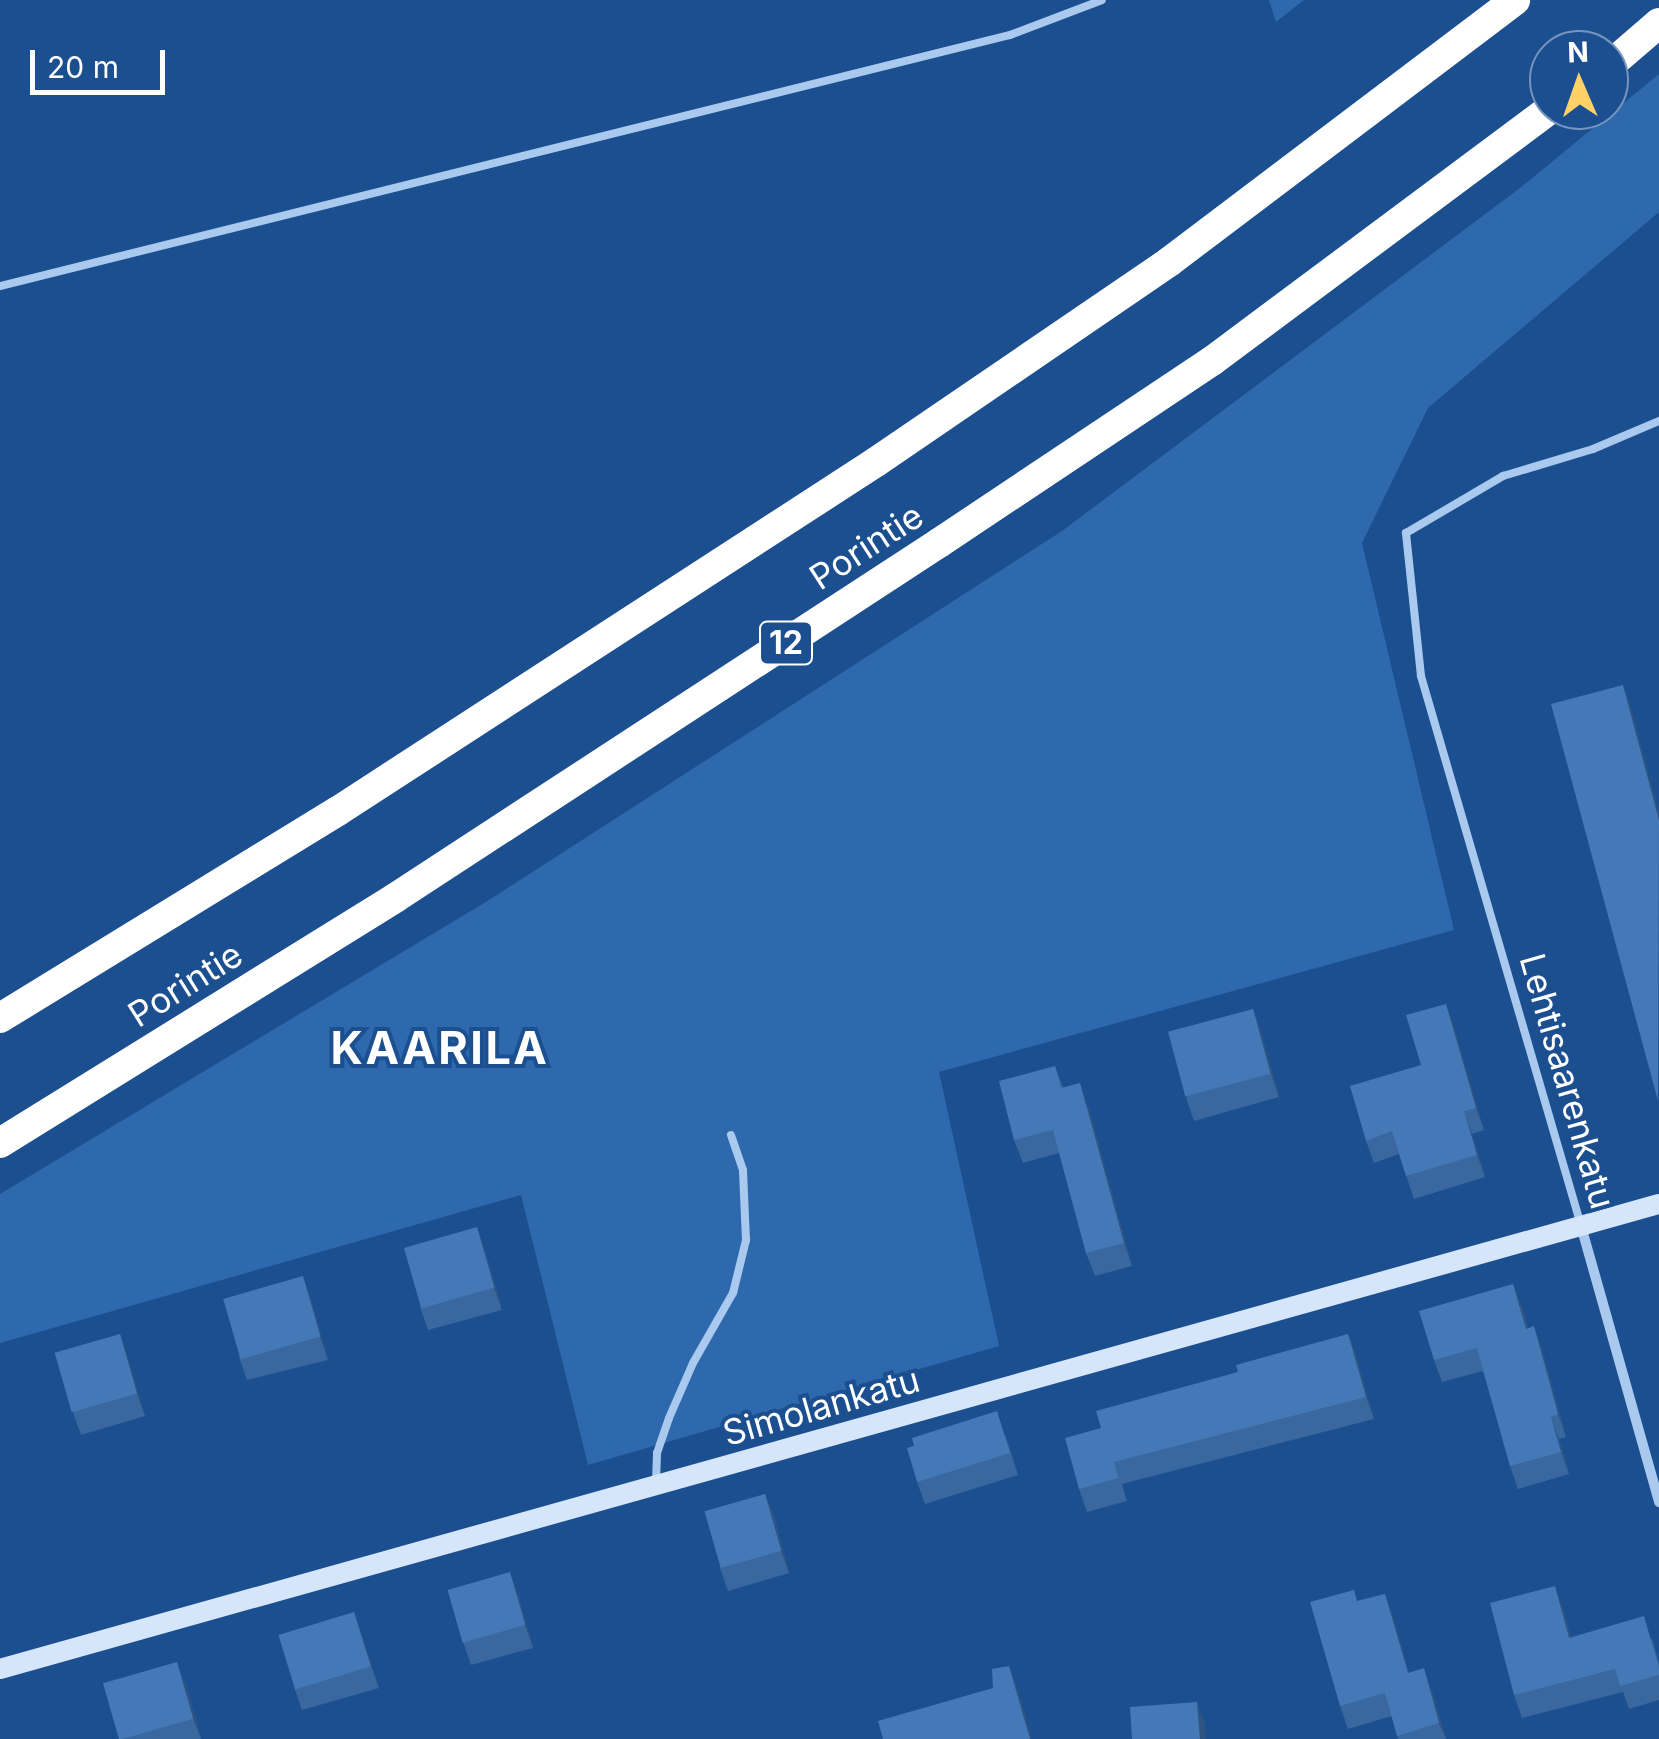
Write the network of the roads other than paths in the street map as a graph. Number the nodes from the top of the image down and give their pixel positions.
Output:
1 (1102, 0) edge
2 (1515, 0) edge
3 (1659, 23) edge
4 (1629, 49) edge
5 (1529, 125) edge
6 (0, 286) edge
7 (1659, 422) edge
8 (0, 1018) edge
9 (731, 1135) dead end
10 (0, 1144) edge
11 (1659, 1204) edge
12 (1581, 1226) junction
13 (656, 1486) junction
14 (1659, 1502) edge
15 (0, 1668) edge

1 - 6 lane
2 - 8 highway, Porintie
3 - 4 highway
5 - 10 highway, Porintie / 12
7 - 12 lane, Lehtisaarenkatu
9 - 13 lane
11 - 12 street, Simolankatu
12 - 13 street, Simolankatu
12 - 14 street, Lehtisaarenkatu
13 - 15 street, Simolankatu

